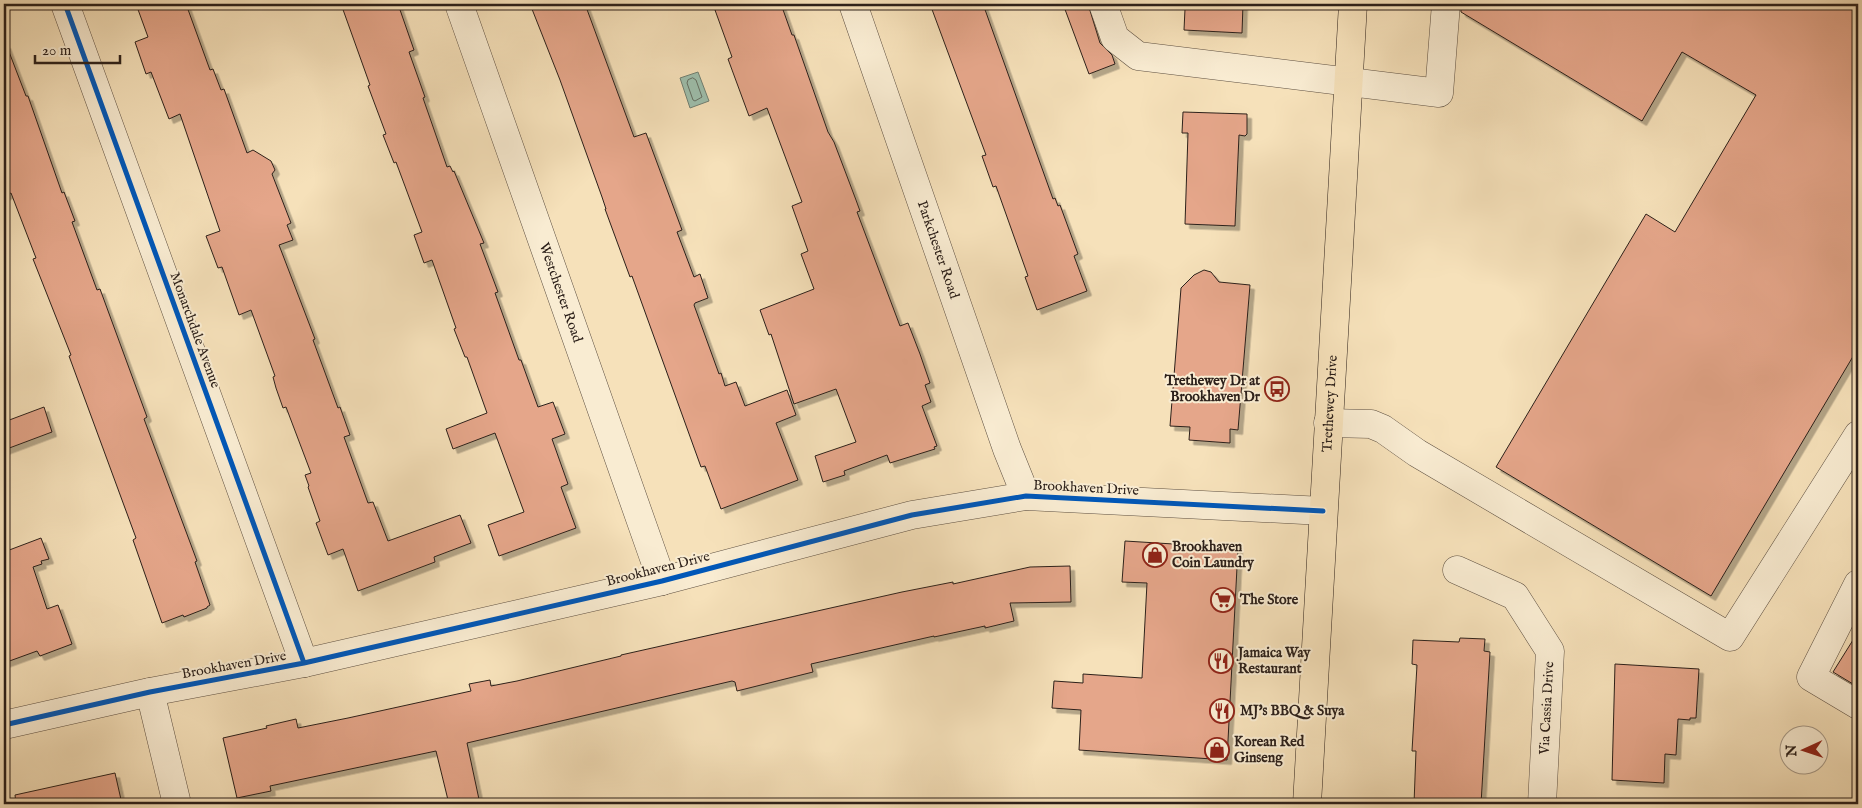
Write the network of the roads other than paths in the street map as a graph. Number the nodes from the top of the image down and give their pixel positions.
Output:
1 (65, 4) edge
2 (458, 4) edge
3 (853, 4) edge
4 (1103, 4) edge
5 (1352, 4) edge
6 (1446, 4) edge
7 (1348, 81) junction
8 (1328, 423) junction
9 (1858, 435) edge
10 (1026, 496) junction
11 (1323, 511) junction
12 (1457, 570) dead end
13 (662, 581) junction
14 (1858, 584) edge
15 (304, 663) junction
16 (150, 692) junction
17 (1858, 705) edge
18 (4, 724) edge
19 (177, 804) edge
20 (1307, 804) edge
21 (1542, 804) edge

1 - 15 street, Monarchdale Avenue
2 - 13 street, Westchester Road
3 - 10 street, Parkchester Road
4 - 7 street
5 - 7 main road, Trethewey Drive
6 - 7 street
7 - 8 main road, Trethewey Drive
8 - 9 street
8 - 11 main road, Trethewey Drive
10 - 11 street, Brookhaven Drive
10 - 13 street, Brookhaven Drive
11 - 20 main road, Trethewey Drive
12 - 21 street, Via Cassia Drive
13 - 15 street, Brookhaven Drive
14 - 17 street
15 - 16 street, Brookhaven Drive
16 - 18 street, Brookhaven Drive
16 - 19 street

